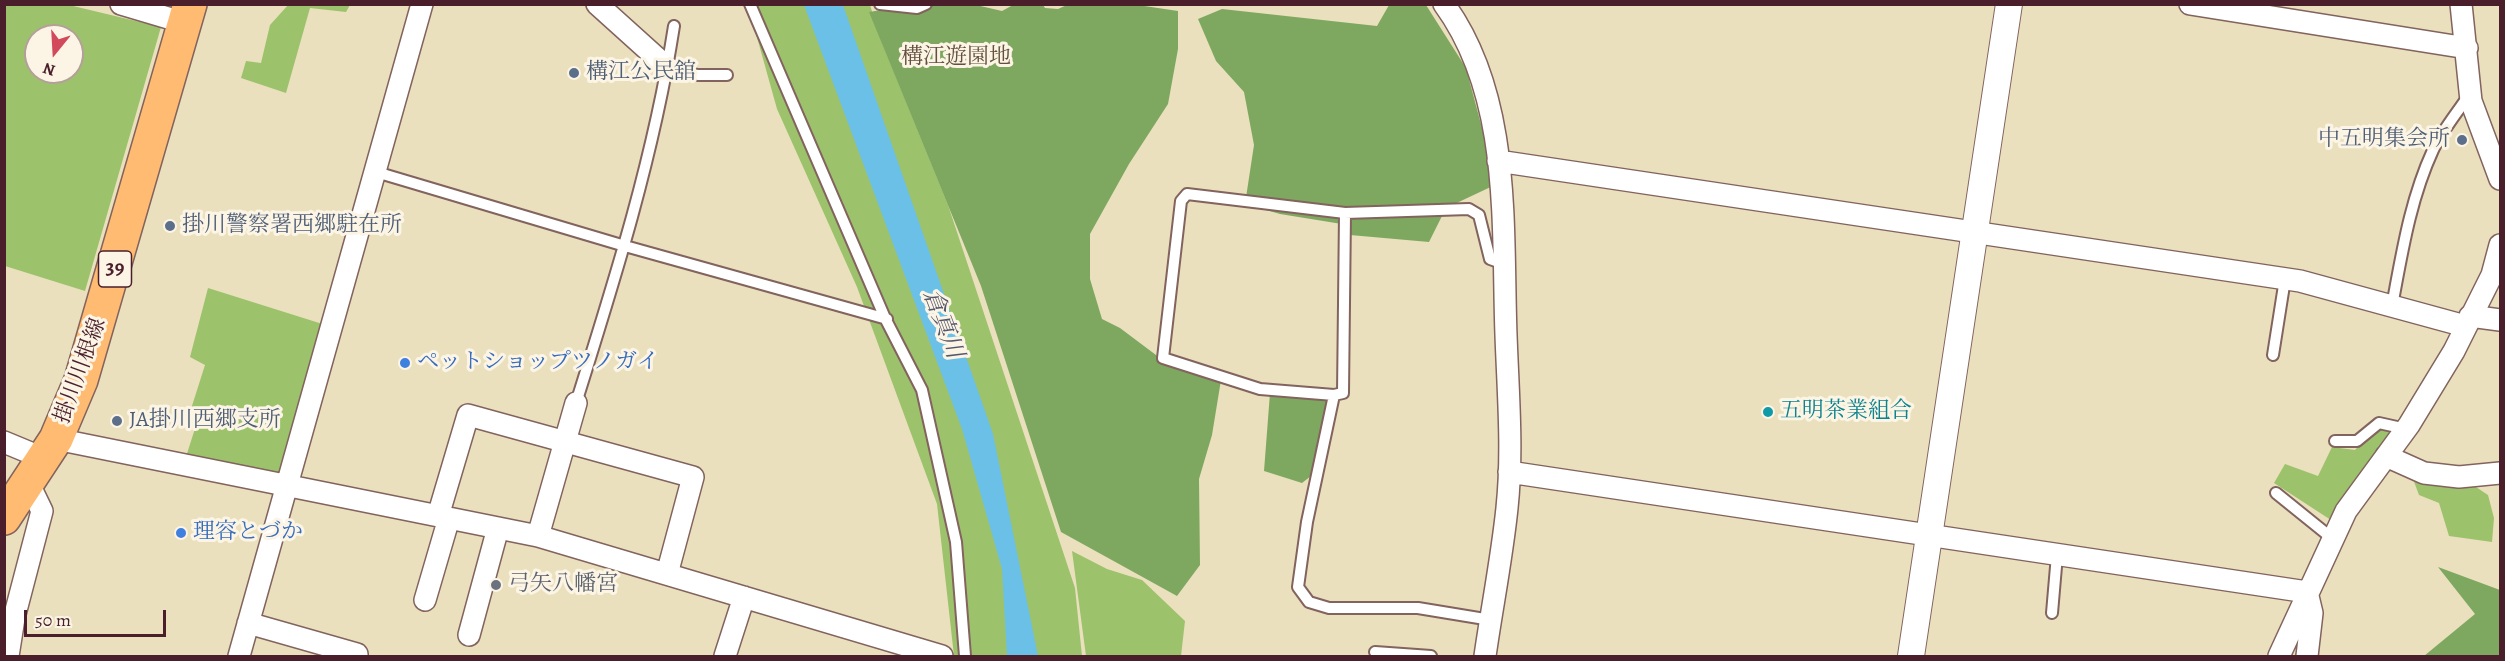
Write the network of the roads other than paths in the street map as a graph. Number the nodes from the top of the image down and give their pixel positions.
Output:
1 (121, 4) edge
2 (422, 4) edge
3 (597, 4) edge
4 (750, 4) edge
5 (880, 4) edge
6 (926, 4) edge
7 (1444, 4) edge
8 (2009, 4) edge
9 (2190, 4) edge
10 (2461, 4) edge
11 (188, 14) edge
12 (674, 26) dead end
13 (2467, 48) junction
14 (668, 68) junction
15 (727, 75) dead end
16 (2471, 93) junction
17 (1498, 161) junction
18 (376, 171) junction
19 (2500, 179) edge
20 (1345, 213) junction
21 (1974, 233) junction
22 (2500, 245) edge
23 (625, 246) junction
24 (1504, 264) junction
25 (2496, 268) edge
26 (2285, 279) junction
27 (2392, 306) junction
28 (886, 318) junction
29 (2500, 320) edge
30 (2467, 321) junction
31 (2273, 355) dead end
32 (1334, 395) junction
33 (576, 403) joint
34 (2406, 429) junction
35 (563, 441) junction
36 (2335, 441) dead end
37 (4, 442) edge
38 (2386, 456) junction
39 (43, 460) junction
40 (1509, 472) junction
41 (2500, 473) edge
42 (286, 487) junction
43 (2276, 493) dead end
44 (443, 517) junction
45 (4, 518) edge
46 (498, 528) junction
47 (538, 536) junction
48 (1929, 536) junction
49 (2333, 539) junction
50 (2056, 555) junction
51 (667, 574) junction
52 (2307, 592) junction
53 (744, 597) junction
54 (424, 600) dead end
55 (2052, 613) dead end
56 (1491, 620) junction
57 (248, 623) junction
58 (469, 634) dead end
59 (1375, 652) dead end
60 (357, 654) dead end
61 (8, 657) edge
62 (239, 657) edge
63 (725, 657) edge
64 (942, 657) edge
65 (965, 657) edge
66 (1431, 657) edge
67 (1485, 657) edge
68 (1911, 657) edge
69 (2279, 657) edge
70 (2307, 657) edge

1 - 11 street
2 - 18 street
3 - 14 street
4 - 28 lane
5 - 6 lane
7 - 17 street
8 - 21 street
9 - 13 street
10 - 13 street
11 - 39 main road, 掛川川根線 / 39
12 - 14 lane
13 - 16 street
14 - 15 lane
14 - 23 lane
16 - 19 street
16 - 27 lane
17 - 21 street
17 - 24 street
18 - 23 lane
18 - 42 street
20 - 24 lane
20 - 32 lane
20 - 32 lane
21 - 26 street
21 - 48 street
22 - 25 street
23 - 28 lane
23 - 33 lane
24 - 40 street
25 - 30 street
26 - 27 street
26 - 31 lane
27 - 30 street
28 - 65 lane
29 - 30 street
30 - 34 street
32 - 56 lane
33 - 35 street
34 - 36 lane
34 - 38 street
35 - 44 street
35 - 47 street
35 - 51 street
37 - 39 street
38 - 41 street
38 - 49 street
39 - 42 street
39 - 45 main road, 掛川川根線 / 39
39 - 61 street
40 - 48 street
40 - 56 street
42 - 44 street
42 - 57 street
43 - 49 lane
44 - 46 street
44 - 54 street
46 - 47 street
46 - 58 street
47 - 51 street
48 - 50 street
48 - 68 street
49 - 52 street
50 - 52 street
50 - 55 lane
51 - 53 street
52 - 69 street
52 - 70 street
53 - 63 street
53 - 64 street
56 - 67 street
57 - 60 street
57 - 62 street
59 - 66 lane

